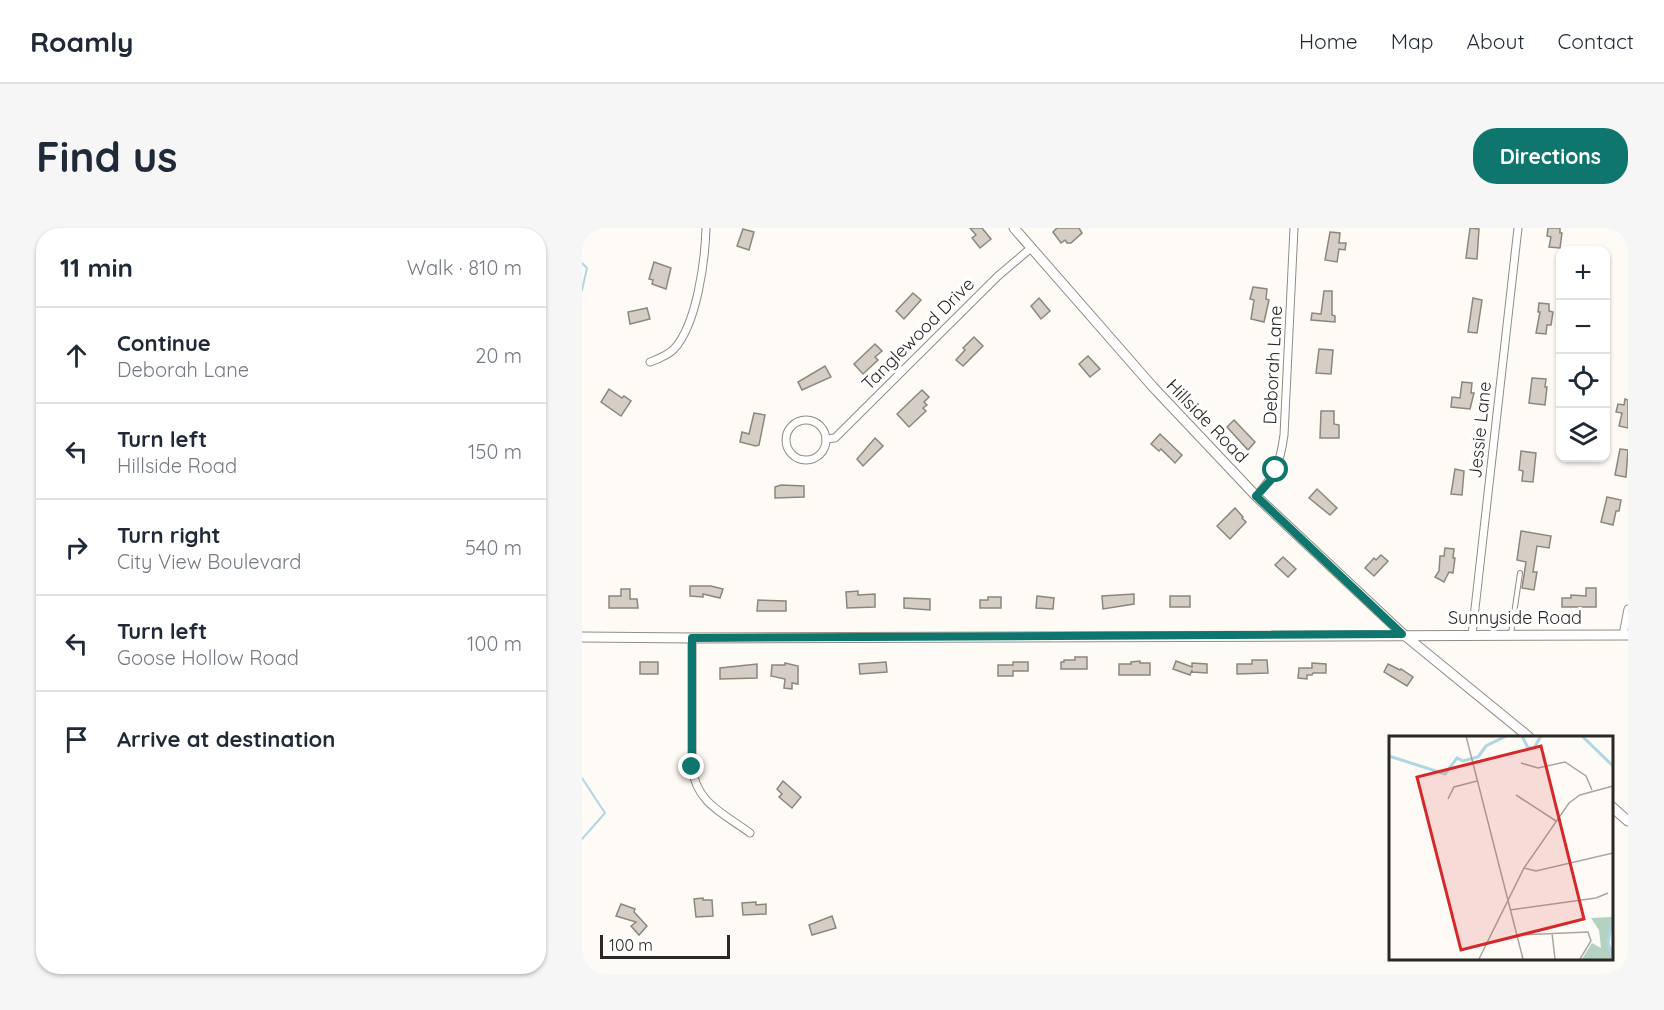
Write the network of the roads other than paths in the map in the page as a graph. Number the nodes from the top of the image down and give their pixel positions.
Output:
1 (706, 228) edge
2 (1014, 228) edge
3 (1294, 228) edge
4 (1518, 228) edge
5 (1032, 248) junction
6 (650, 362) dead end
7 (826, 439) junction
8 (1256, 496) junction
9 (1520, 573) dead end
10 (1628, 609) edge
11 (1402, 634) junction
12 (1472, 635) junction
13 (1511, 635) junction
14 (1625, 635) edge
15 (582, 637) edge
16 (692, 638) junction
17 (1528, 736) edge
18 (1613, 809) edge
19 (1628, 821) edge
20 (750, 833) dead end

1 - 6 street
2 - 5 street, Hillside Road
3 - 8 street, Deborah Lane
4 - 12 street, Jessie Lane
5 - 7 street, Tanglewood Drive
5 - 8 street, Hillside Road
7 - 7 street, Tanglewood Drive
8 - 11 street, Hillside Road
9 - 13 lane
10 - 14 street
11 - 12 street, Sunnyside Road
11 - 16 street, Sunnyside Road
11 - 17 street, Hillside Road
12 - 13 street, Sunnyside Road
13 - 14 street, Sunnyside Road
15 - 16 street, Sunnyside Road
16 - 20 street
18 - 19 street

